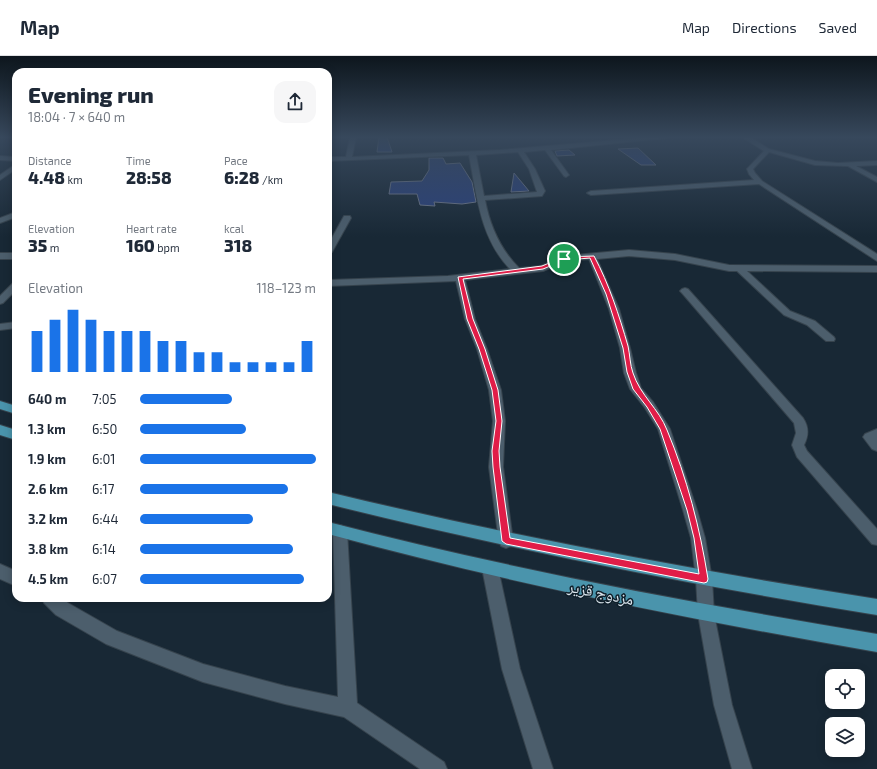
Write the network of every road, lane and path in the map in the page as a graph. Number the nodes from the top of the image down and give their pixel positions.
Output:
1 (10, 170) edge
2 (476, 170) edge
3 (533, 170) edge
4 (563, 170) edge
5 (751, 170) edge
6 (859, 170) edge
7 (566, 175) dead end
8 (0, 178) edge
9 (877, 180) edge
10 (760, 182) junction
11 (591, 193) dead end
12 (482, 198) junction
13 (12, 216) edge
14 (347, 218) dead end
15 (0, 221) edge
16 (332, 245) edge
17 (0, 256) edge
18 (12, 256) edge
19 (592, 257) junction
20 (877, 258) edge
21 (738, 268) junction
22 (877, 269) edge
23 (517, 271) junction
24 (460, 277) junction
25 (332, 283) edge
26 (12, 289) edge
27 (685, 291) dead end
28 (0, 301) edge
29 (12, 326) edge
30 (0, 327) edge
31 (830, 339) dead end
32 (0, 405) edge
33 (12, 409) edge
34 (0, 430) edge
35 (12, 434) edge
36 (877, 434) edge
37 (877, 446) edge
38 (332, 499) edge
39 (334, 529) edge
40 (877, 539) edge
41 (506, 541) junction
42 (490, 568) junction
43 (0, 571) edge
44 (12, 577) edge
45 (704, 579) junction
46 (54, 602) edge
47 (877, 607) edge
48 (706, 614) junction
49 (877, 643) edge
50 (348, 708) junction
51 (437, 769) edge
52 (542, 769) edge
53 (742, 769) edge

1 - 8 street
2 - 12 street
3 - 12 street
4 - 7 street
5 - 10 street
6 - 9 street
10 - 11 street
10 - 20 street
12 - 23 street
13 - 15 street
14 - 16 street
17 - 18 street
19 - 21 street
19 - 23 street
19 - 45 street
21 - 22 street
21 - 31 street
23 - 24 street
24 - 25 street
24 - 41 street
26 - 28 street
27 - 40 street
29 - 30 street
32 - 33 main road
34 - 35 main road
36 - 37 street
38 - 41 main road
39 - 42 main road, مزدوج قزير
39 - 50 street
41 - 45 main road
42 - 48 main road, مزدوج قزير
42 - 52 street
43 - 44 street
45 - 47 main road
45 - 48 street
46 - 50 street
48 - 49 main road, مزدوج قزير
48 - 53 street
50 - 51 street

